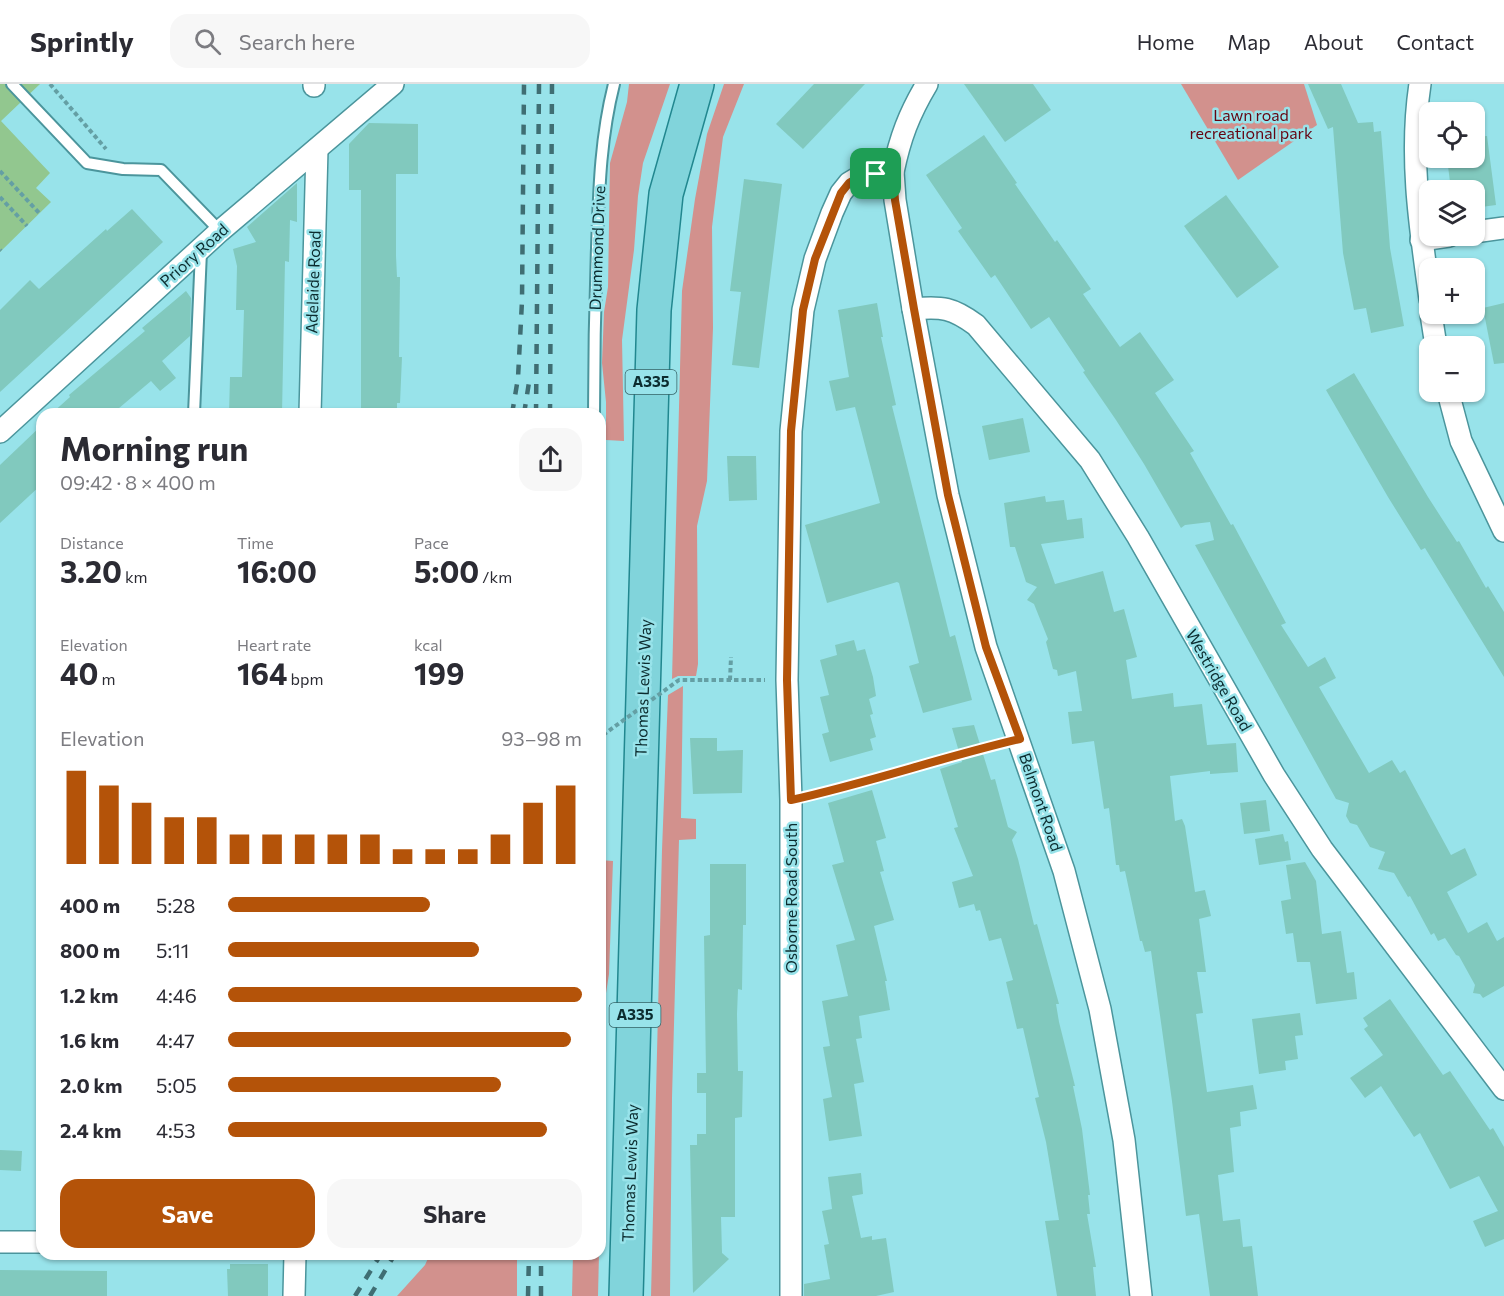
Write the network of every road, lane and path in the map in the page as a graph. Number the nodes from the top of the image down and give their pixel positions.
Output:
1 (12, 84) edge
2 (50, 84) edge
3 (393, 84) edge
4 (614, 84) edge
5 (697, 84) edge
6 (927, 84) edge
7 (1420, 84) edge
8 (317, 149) junction
9 (123, 169) junction
10 (0, 171) edge
11 (893, 172) junction
12 (0, 197) edge
13 (1419, 212) edge
14 (40, 214) dead end
15 (27, 226) dead end
16 (1504, 228) edge
17 (219, 231) junction
18 (1485, 231) edge
19 (201, 247) junction
20 (914, 309) junction
21 (1451, 402) edge
22 (195, 408) edge
23 (310, 408) edge
24 (594, 408) edge
25 (0, 432) edge
26 (1504, 531) edge
27 (731, 657) dead end
28 (730, 680) junction
29 (787, 680) junction
30 (606, 732) edge
31 (1020, 739) junction
32 (791, 800) junction
33 (1504, 1089) edge
34 (0, 1242) edge
35 (36, 1242) edge
36 (295, 1260) edge
37 (294, 1296) edge
38 (626, 1296) edge
39 (792, 1296) edge
40 (1141, 1296) edge

1 - 9 lane
2 - 9 path
3 - 8 street, Priory Road
4 - 24 lane, Drummond Drive
5 - 38 main road, Thomas Lewis Way / A335
6 - 11 street
7 - 13 street
8 - 17 street, Priory Road
8 - 23 street, Adelaide Road
9 - 17 lane
10 - 14 path
11 - 20 street, Belmont Road
11 - 29 street, Osborne Road South
12 - 15 path
16 - 18 street
17 - 19 street, Priory Road
19 - 22 lane
19 - 25 street, Priory Road
20 - 31 street, Belmont Road
20 - 33 street, Westridge Road
21 - 26 street
27 - 28 path
28 - 29 path
28 - 30 path, bridge
29 - 32 street, Osborne Road South
31 - 32 path
31 - 40 street, Belmont Road
32 - 39 street, Osborne Road South
34 - 35 street
36 - 37 street

